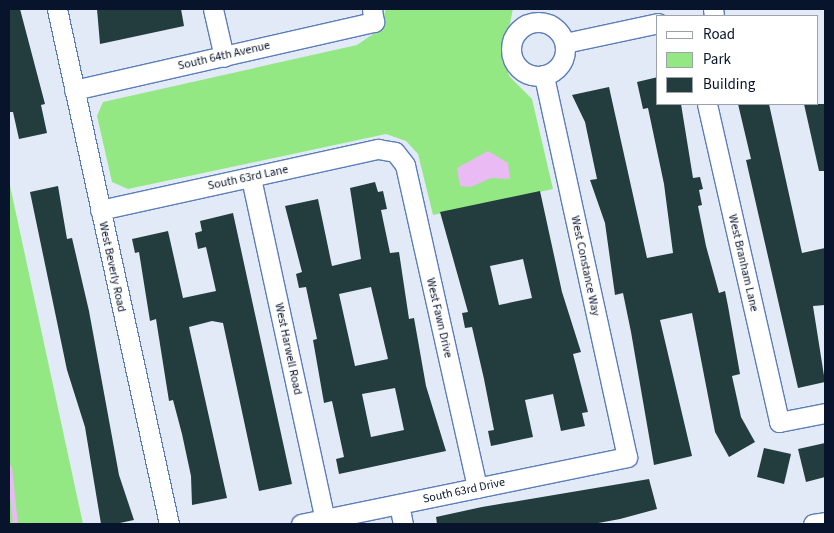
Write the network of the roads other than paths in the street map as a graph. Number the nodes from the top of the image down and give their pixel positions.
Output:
1 (57, 9) edge
2 (213, 9) edge
3 (373, 15) edge
4 (531, 15) edge
5 (656, 23) edge
6 (565, 43) junction
7 (224, 57) junction
8 (544, 75) junction
9 (74, 90) junction
10 (707, 105) edge
11 (395, 152) joint
12 (250, 178) junction
13 (100, 210) junction
14 (825, 413) edge
15 (627, 457) joint
16 (476, 488) junction
17 (400, 504) junction
18 (325, 519) junction
19 (825, 522) edge
20 (169, 524) edge
21 (301, 524) edge
22 (404, 524) edge
23 (813, 524) edge

1 - 9 street, West Beverly Road
2 - 7 street
3 - 7 street, South 64th Avenue
4 - 6 street
4 - 8 street
5 - 6 street
6 - 8 street
7 - 9 street, South 64th Avenue
8 - 15 street, West Constance Way
9 - 13 street, West Beverly Road
10 - 14 street, West Branham Lane
11 - 12 street, South 63rd Lane
11 - 16 street, West Fawn Drive
12 - 13 street, South 63rd Lane
12 - 18 street, West Harwell Road
13 - 20 street, West Beverly Road
15 - 16 street, South 63rd Drive
16 - 17 street, South 63rd Drive
17 - 18 street, South 63rd Drive
17 - 22 street
18 - 21 street, South 63rd Drive
19 - 23 street

